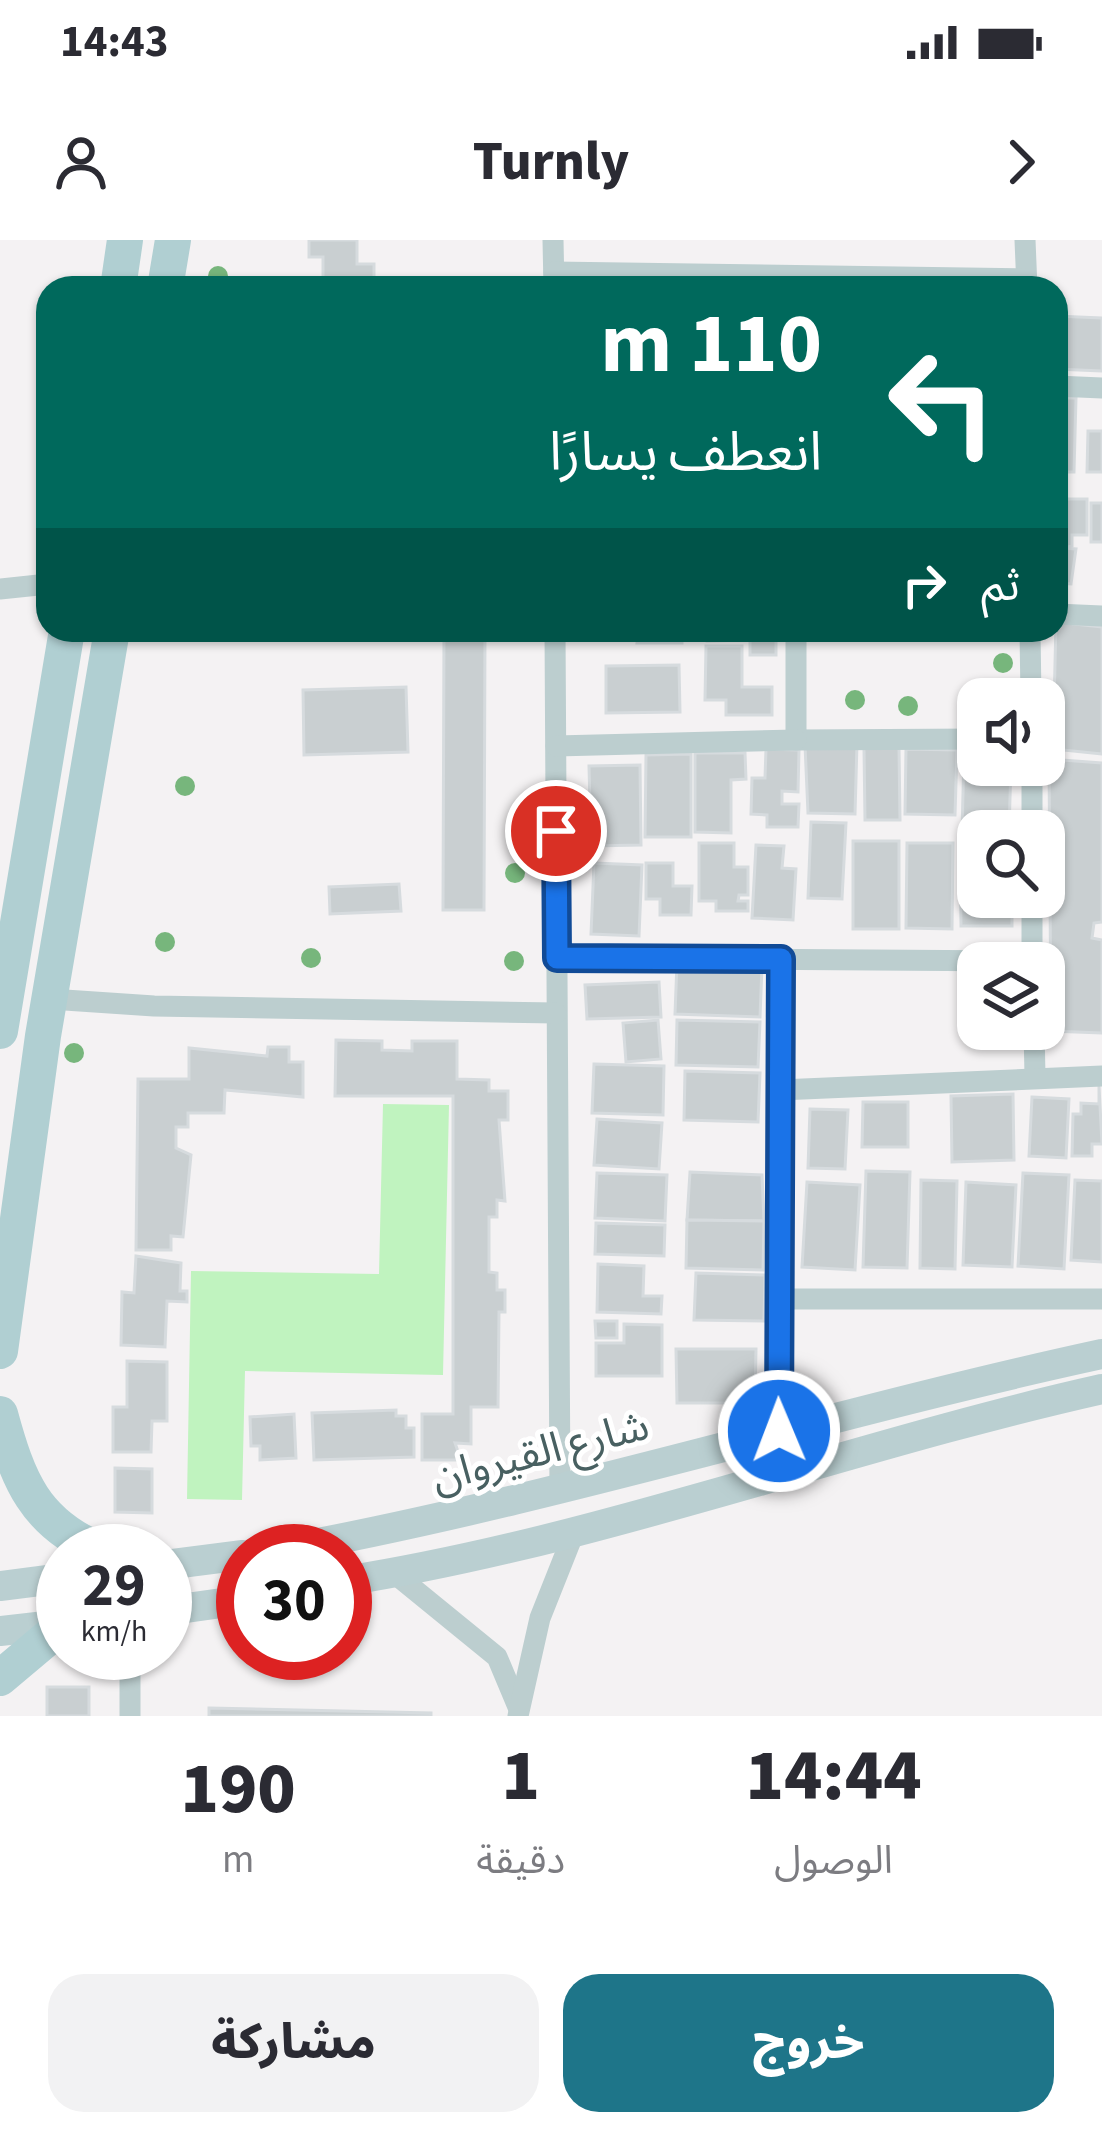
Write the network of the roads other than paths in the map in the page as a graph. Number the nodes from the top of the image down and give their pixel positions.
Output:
1 (125, 240) edge
2 (173, 240) edge
3 (554, 240) edge
4 (1025, 240) edge
5 (120, 276) edge
6 (168, 276) edge
7 (554, 276) edge
8 (1027, 276) edge
9 (1068, 387) edge
10 (1102, 388) edge
11 (36, 586) edge
12 (0, 590) edge
13 (1068, 615) edge
14 (1102, 616) edge
15 (65, 642) edge
16 (110, 642) edge
17 (555, 642) edge
18 (796, 642) edge
19 (1030, 642) edge
20 (1031, 678) edge
21 (957, 739) edge
22 (796, 740) junction
23 (556, 746) junction
24 (557, 958) junction
25 (781, 959) junction
26 (957, 961) edge
27 (50, 999) junction
28 (556, 1013) junction
29 (0, 1031) edge
30 (1034, 1050) edge
31 (1035, 1076) junction
32 (1102, 1076) edge
33 (780, 1090) junction
34 (777, 1299) junction
35 (1102, 1299) edge
36 (0, 1351) edge
37 (1102, 1354) edge
38 (1102, 1388) edge
39 (0, 1414) edge
40 (779, 1431) junction
41 (560, 1491) junction
42 (53, 1524) edge
43 (575, 1530) junction
44 (372, 1531) edge
45 (394, 1574) junction
46 (372, 1577) edge
47 (36, 1581) edge
48 (0, 1586) edge
49 (36, 1627) edge
50 (0, 1630) edge
51 (36, 1647) edge
52 (0, 1678) edge
53 (130, 1680) edge
54 (518, 1712) edge
55 (130, 1716) edge

1 - 5 main road
2 - 6 main road
3 - 7 street
4 - 8 street
9 - 10 street
11 - 12 street
13 - 14 street
15 - 29 main road
16 - 27 main road
17 - 23 street
18 - 22 street
19 - 20 street
21 - 22 street
22 - 23 street
23 - 24 street
24 - 25 street
24 - 28 street
25 - 26 street
25 - 33 street
27 - 28 street
27 - 36 main road
28 - 41 street
30 - 31 street
31 - 32 street
31 - 33 street
33 - 34 street
34 - 35 street
34 - 40 street
37 - 40 main road, شارع القيروان
38 - 43 main road, شارع القيروان
39 - 42 main road
40 - 41 main road, شارع القيروان
41 - 44 main road, شارع القيروان
43 - 45 main road, شارع القيروان
43 - 54 street
45 - 46 main road, شارع القيروان
45 - 54 street
47 - 48 main road
49 - 50 main road
51 - 52 main road
53 - 55 street

